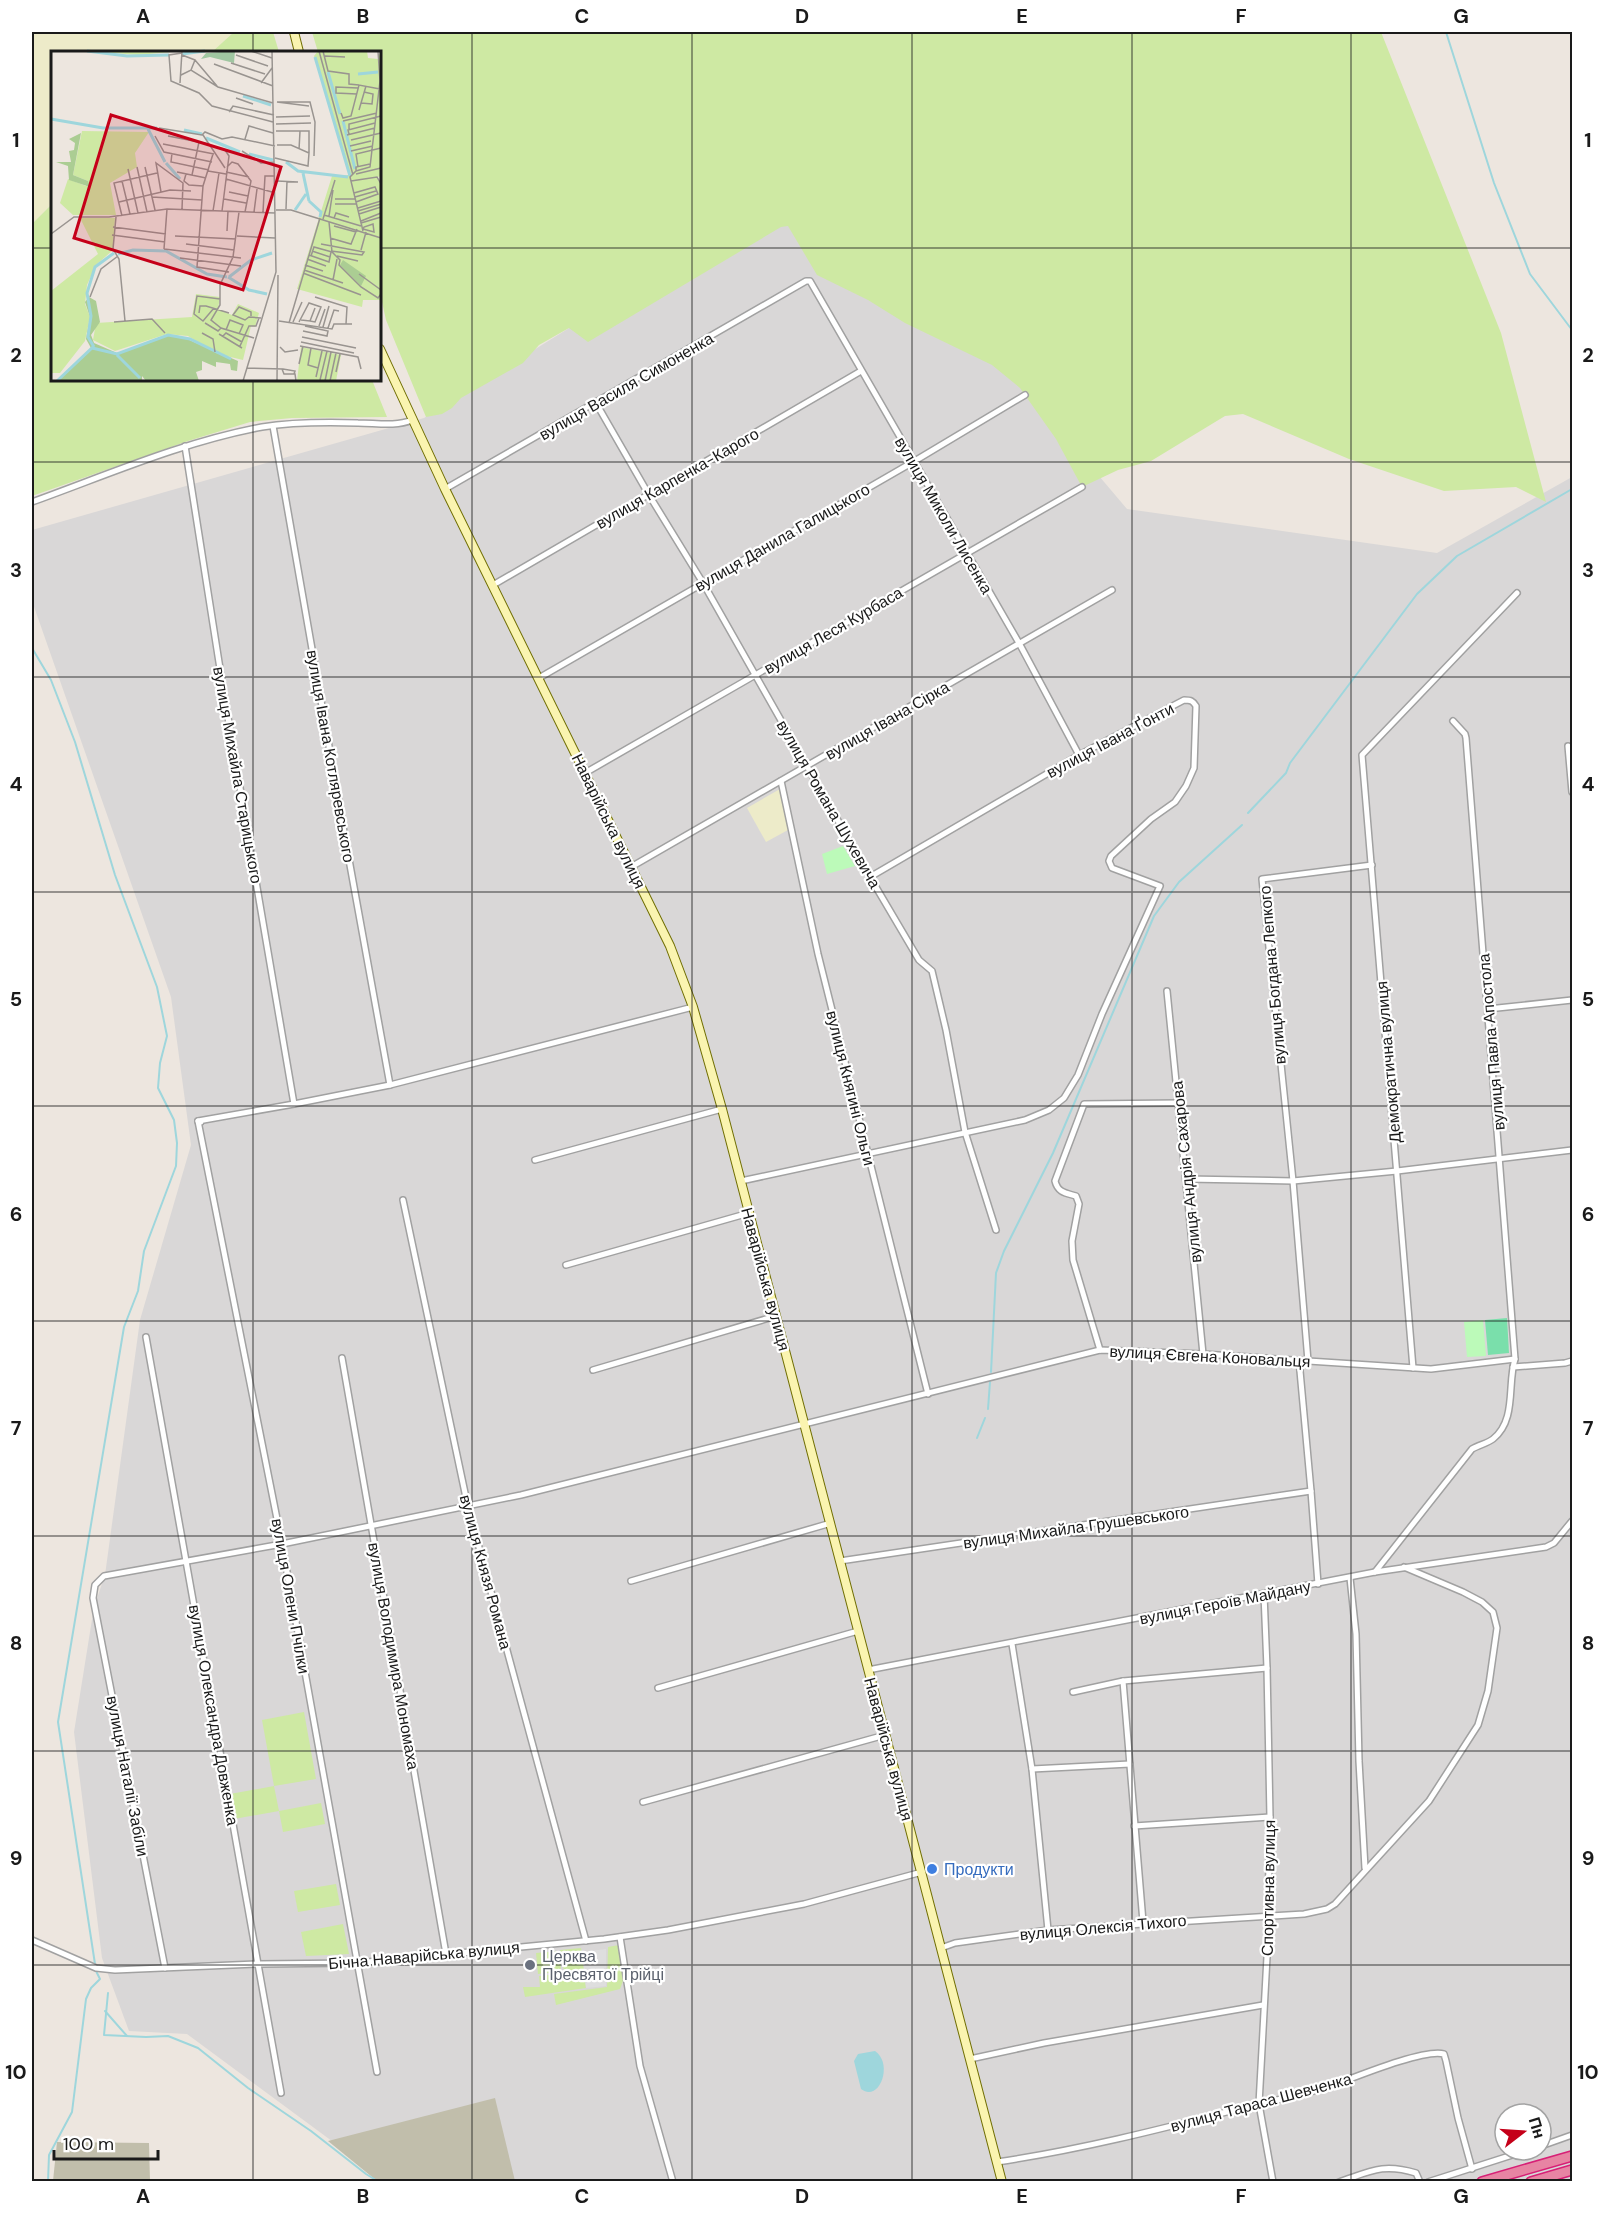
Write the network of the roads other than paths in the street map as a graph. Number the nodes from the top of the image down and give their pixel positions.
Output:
1 (294, 32) edge
2 (299, 51) edge
3 (806, 281) joint
4 (381, 351) edge
5 (861, 371) junction
6 (1024, 395) dead end
7 (596, 403) junction
8 (412, 420) junction
9 (273, 426) junction
10 (185, 446) junction
11 (914, 462) junction
12 (1082, 488) dead end
13 (445, 489) junction
14 (649, 495) junction
15 (32, 502) edge
16 (966, 554) junction
17 (703, 583) junction
18 (493, 585) junction
19 (1112, 590) dead end
20 (1517, 593) dead end
21 (1019, 643) junction
22 (755, 674) junction
23 (538, 678) junction
24 (1454, 722) dead end
25 (1568, 746) dead end
26 (1079, 755) junction
27 (807, 766) junction
28 (585, 773) junction
29 (781, 781) junction
30 (1572, 792) edge
31 (1372, 865) junction
32 (631, 867) junction
33 (870, 877) junction
34 (1167, 991) dead end
35 (1572, 1000) edge
36 (693, 1007) junction
37 (1488, 1009) junction
38 (390, 1085) junction
39 (1179, 1103) junction
40 (294, 1104) junction
41 (723, 1109) junction
42 (965, 1132) junction
43 (1572, 1150) edge
44 (868, 1153) junction
45 (1500, 1158) junction
46 (535, 1160) dead end
47 (1397, 1172) junction
48 (1187, 1179) junction
49 (741, 1181) junction
50 (1293, 1181) junction
51 (403, 1200) dead end
52 (749, 1213) junction
53 (996, 1230) dead end
54 (566, 1264) dead end
55 (776, 1316) junction
56 (146, 1337) dead end
57 (1100, 1350) junction
58 (1203, 1354) junction
59 (342, 1358) dead end
60 (1515, 1359) junction
61 (1299, 1360) junction
62 (1308, 1361) junction
63 (1572, 1361) edge
64 (1513, 1367) junction
65 (1413, 1368) junction
66 (594, 1370) dead end
67 (928, 1394) junction
68 (804, 1423) junction
69 (1311, 1491) junction
70 (468, 1507) junction
71 (1572, 1521) edge
72 (831, 1523) junction
73 (372, 1526) junction
74 (282, 1544) junction
75 (186, 1560) junction
76 (840, 1561) junction
77 (1404, 1567) junction
78 (1375, 1572) junction
79 (1350, 1578) junction
80 (631, 1581) dead end
81 (1318, 1584) junction
82 (95, 1585) joint
83 (1264, 1594) junction
84 (858, 1631) junction
85 (1012, 1644) junction
86 (1267, 1668) junction
87 (868, 1670) junction
88 (1124, 1681) junction
89 (658, 1688) dead end
90 (1073, 1692) dead end
91 (885, 1736) junction
92 (1130, 1764) junction
93 (1032, 1769) junction
94 (643, 1802) dead end
95 (1270, 1816) junction
96 (1134, 1826) junction
97 (1365, 1869) junction
98 (922, 1872) junction
99 (1267, 1916) junction
100 (1143, 1922) junction
101 (1048, 1930) junction
102 (620, 1937) junction
103 (32, 1941) edge
104 (586, 1941) junction
105 (941, 1948) junction
106 (446, 1954) junction
107 (258, 1964) junction
108 (357, 1964) junction
109 (165, 1968) junction
110 (1263, 2005) junction
111 (970, 2059) junction
112 (377, 2072) dead end
113 (281, 2093) dead end
114 (1259, 2103) junction
115 (1572, 2135) edge
116 (1553, 2142) edge
117 (1572, 2156) edge
118 (997, 2162) junction
119 (1493, 2162) edge
120 (1472, 2169) junction
121 (1572, 2170) edge
122 (673, 2181) edge
123 (1002, 2181) edge
124 (1273, 2181) edge
125 (1339, 2181) edge
126 (1420, 2181) edge
127 (1428, 2181) edge
128 (1482, 2181) edge
129 (1531, 2181) edge

1 - 2 street
3 - 5 street, вулиця Миколи Лисенка
3 - 7 street, вулиця Василя Симоненка
4 - 8 street, Наварійська вулиця
5 - 11 street, вулиця Миколи Лисенка
5 - 14 street, вулиця Карпенка-Карого
6 - 11 street, вулиця Данила Галицького
7 - 13 street, вулиця Василя Симоненка
7 - 14 street, вулиця Романа Шухевича
8 - 9 street
8 - 13 street, Наварійська вулиця
9 - 10 street
9 - 38 street, вулиця Івана Котляревського
10 - 15 street
10 - 40 street, вулиця Михайла Старицького
11 - 16 street, вулиця Миколи Лисенка
11 - 17 street, вулиця Данила Галицького
12 - 16 street, вулиця Леся Курбаса
13 - 18 street, Наварійська вулиця
14 - 17 street, вулиця Романа Шухевича
14 - 18 street, вулиця Карпенка-Карого
16 - 21 street, вулиця Миколи Лисенка
16 - 22 street, вулиця Леся Курбаса
17 - 22 street, вулиця Романа Шухевича
17 - 23 street, вулиця Данила Галицького
18 - 23 street, Наварійська вулиця
19 - 21 street, вулиця Івана Сірка
20 - 31 street, Демократична вулиця
21 - 26 street, вулиця Миколи Лисенка
21 - 27 street, вулиця Івана Сірка
22 - 27 street, вулиця Романа Шухевича
22 - 28 street, вулиця Леся Курбаса
23 - 28 street, Наварійська вулиця
24 - 37 street, вулиця Павла Апостола
25 - 30 street
26 - 33 street, вулиця Івана Ґонти
26 - 42 street, вулиця Івана Ґонти
27 - 29 street, вулиця Івана Сірка
27 - 33 street, вулиця Романа Шухевича
28 - 32 street, Наварійська вулиця
29 - 32 street, вулиця Івана Сірка
29 - 44 street, вулиця Княгині Ольги
31 - 47 street, Демократична вулиця
31 - 50 street, вулиця Богдана Лепкого
32 - 36 street, Наварійська вулиця
33 - 42 street, вулиця Романа Шухевича
34 - 39 street, вулиця Андрія Сахарова
35 - 37 street
36 - 38 street
36 - 41 street, Наварійська вулиця
37 - 45 street, вулиця Павла Апостола
38 - 40 street
39 - 48 street, вулиця Андрія Сахарова
39 - 57 street
40 - 74 street, вулиця Олени Пчілки
41 - 46 street
41 - 49 street, Наварійська вулиця
42 - 44 street
42 - 53 street, вулиця Романа Шухевича
43 - 45 street
44 - 49 street
44 - 67 street, вулиця Княгині Ольги
45 - 47 street
45 - 60 street, вулиця Павла Апостола
47 - 50 street
47 - 65 street, Демократична вулиця
48 - 50 street
48 - 58 street, вулиця Андрія Сахарова
49 - 52 street, Наварійська вулиця
50 - 62 street, вулиця Богдана Лепкого
51 - 70 street, вулиця Князя Романа
52 - 54 street
52 - 55 street, Наварійська вулиця
55 - 66 street
55 - 68 street, Наварійська вулиця
56 - 75 street, вулиця Олександра Довженка
57 - 58 street, вулиця Євгена Коновальця
57 - 67 street, вулиця Євгена Коновальця
58 - 61 street, вулиця Євгена Коновальця
59 - 73 street, вулиця Володимира Мономаха
60 - 64 street, вулиця Павла Апостола
60 - 65 street, вулиця Євгена Коновальця
61 - 62 street, вулиця Євгена Коновальця
61 - 69 street
62 - 65 street, вулиця Євгена Коновальця
63 - 64 street
64 - 78 street, вулиця Павла Апостола
67 - 68 street, вулиця Євгена Коновальця
68 - 70 street, вулиця Євгена Коновальця
68 - 72 street, Наварійська вулиця
69 - 76 street, вулиця Михайла Грушевського
69 - 81 street
70 - 73 street, вулиця Євгена Коновальця
70 - 104 street, вулиця Князя Романа
71 - 77 street, вулиця Героїв Майдану
72 - 76 street, Наварійська вулиця
72 - 80 street
73 - 74 street, вулиця Євгена Коновальця
73 - 106 street, вулиця Володимира Мономаха
74 - 75 street, вулиця Євгена Коновальця
74 - 108 street, вулиця Олени Пчілки
75 - 82 street, вулиця Євгена Коновальця
75 - 107 street, вулиця Олександра Довженка
76 - 84 street, Наварійська вулиця
77 - 78 street, вулиця Героїв Майдану
77 - 97 street, вулиця Олексія Тихого
78 - 79 street, вулиця Героїв Майдану
79 - 81 street, вулиця Героїв Майдану
79 - 97 street
81 - 83 street, вулиця Героїв Майдану
82 - 109 street, вулиця Наталії Забіли
83 - 85 street, вулиця Героїв Майдану
83 - 86 street, Спортивна вулиця
84 - 87 street, Наварійська вулиця
84 - 89 street
85 - 87 street, вулиця Героїв Майдану
85 - 93 street
86 - 88 street
86 - 95 street, Спортивна вулиця
87 - 91 street, Наварійська вулиця
88 - 90 street
88 - 92 street
91 - 94 street
91 - 98 street, Наварійська вулиця
92 - 93 street
92 - 96 street
93 - 101 street
95 - 96 street
95 - 99 street, Спортивна вулиця
96 - 100 street
97 - 99 street, вулиця Олексія Тихого
98 - 102 street, Бічна Наварійська вулиця
98 - 105 street, Наварійська вулиця
99 - 100 street, вулиця Олексія Тихого
99 - 110 street, Спортивна вулиця
100 - 101 street, вулиця Олексія Тихого
101 - 105 street, вулиця Олексія Тихого
102 - 104 street, Бічна Наварійська вулиця
102 - 122 street
103 - 109 street, Бічна Наварійська вулиця
104 - 106 street, Бічна Наварійська вулиця
105 - 111 street, Наварійська вулиця
106 - 108 street, Бічна Наварійська вулиця
107 - 108 street, Бічна Наварійська вулиця
107 - 109 street, Бічна Наварійська вулиця
107 - 113 street, вулиця Олександра Довженка
108 - 112 street, вулиця Олени Пчілки
110 - 111 street
110 - 114 street, Спортивна вулиця
111 - 118 street, Наварійська вулиця
114 - 118 street, вулиця Тараса Шевченка
114 - 120 street, вулиця Тараса Шевченка
114 - 124 street, Спортивна вулиця
115 - 116 street
117 - 128 highway
118 - 123 street, Наварійська вулиця
119 - 120 street
120 - 127 street
121 - 129 highway
125 - 126 street

